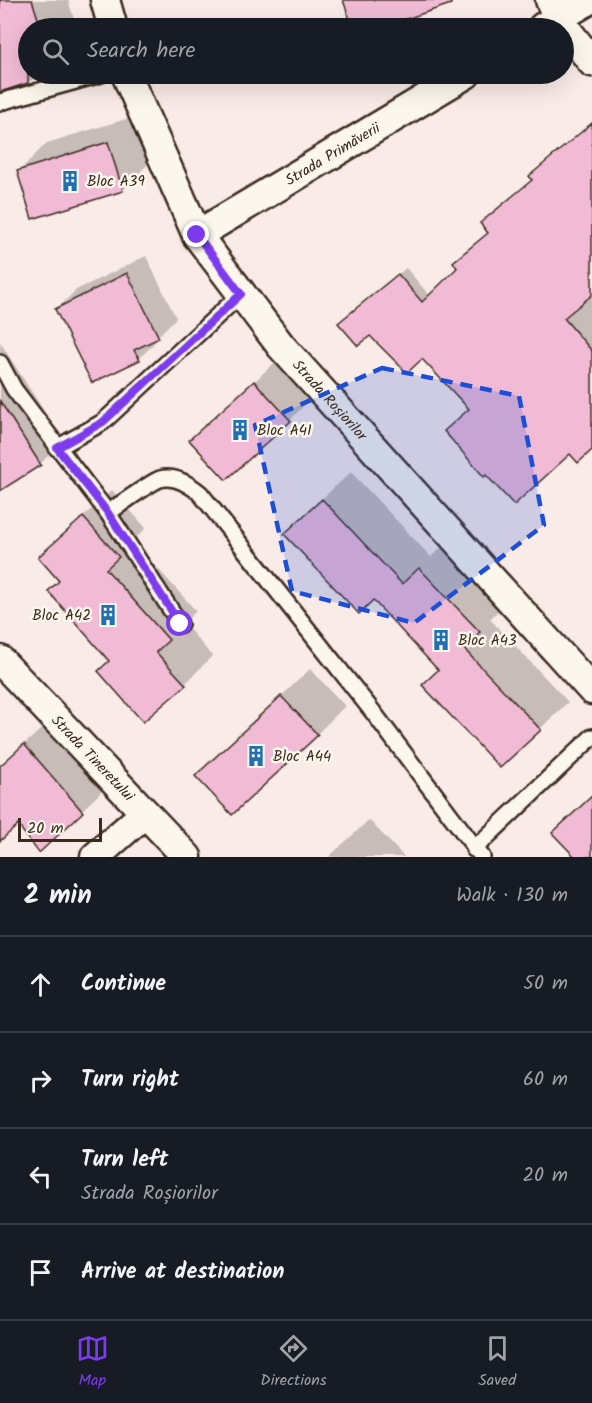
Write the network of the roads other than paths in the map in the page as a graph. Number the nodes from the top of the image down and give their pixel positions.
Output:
1 (105, 0) edge
2 (589, 0) edge
3 (550, 16) edge
4 (110, 18) edge
5 (574, 42) edge
6 (592, 62) edge
7 (64, 84) edge
8 (130, 84) edge
9 (449, 84) edge
10 (0, 102) edge
11 (197, 235) junction
12 (241, 294) junction
13 (0, 363) edge
14 (57, 448) junction
15 (108, 513) junction
16 (180, 624) dead end
17 (0, 660) edge
18 (592, 690) edge
19 (592, 737) edge
20 (146, 813) junction
21 (478, 853) edge
22 (95, 857) edge
23 (187, 857) edge

1 - 4 street
2 - 3 street
5 - 6 street
7 - 10 lane
8 - 11 street, Strada Roșiorilor
9 - 11 street, Strada Primăverii
11 - 12 street, Strada Roșiorilor
12 - 14 lane
12 - 18 street, Strada Roșiorilor
13 - 14 lane
14 - 15 lane
15 - 16 lane
15 - 21 lane
17 - 20 street, Strada Tineretului
19 - 21 lane
20 - 22 street
20 - 23 street, Strada Tineretului

